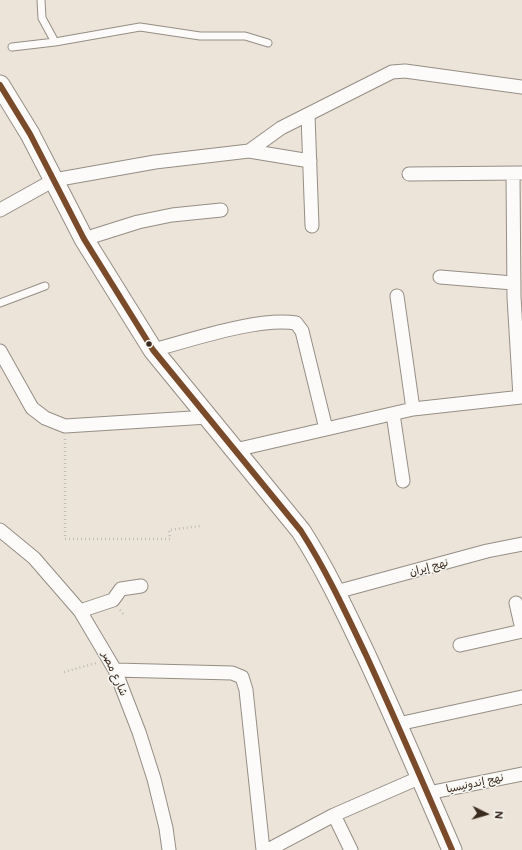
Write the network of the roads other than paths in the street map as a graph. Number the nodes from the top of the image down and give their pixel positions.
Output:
1 (41, 0) edge
2 (55, 42) junction
3 (268, 43) dead end
4 (12, 48) dead end
5 (0, 85) edge
6 (522, 87) edge
7 (308, 115) junction
8 (249, 152) junction
9 (310, 161) junction
10 (409, 174) dead end
11 (517, 174) edge
12 (54, 180) junction
13 (0, 210) edge
14 (221, 210) dead end
15 (312, 226) dead end
16 (84, 239) junction
17 (440, 277) dead end
18 (513, 283) junction
19 (45, 286) dead end
20 (397, 296) dead end
21 (518, 297) edge
22 (0, 303) edge
23 (153, 350) junction
24 (0, 351) edge
25 (521, 397) edge
26 (413, 409) junction
27 (393, 414) junction
28 (208, 417) junction
29 (326, 429) junction
30 (235, 450) junction
31 (403, 481) dead end
32 (0, 530) edge
33 (522, 544) edge
34 (141, 586) dead end
35 (336, 592) junction
36 (516, 603) dead end
37 (80, 611) junction
38 (522, 630) edge
39 (460, 645) dead end
40 (112, 665) junction
41 (522, 697) edge
42 (398, 724) junction
43 (522, 774) edge
44 (425, 785) junction
45 (334, 815) junction
46 (169, 850) edge
47 (263, 850) edge
48 (268, 850) edge
49 (351, 850) edge
50 (452, 850) edge

1 - 2 lane
2 - 3 lane
2 - 4 lane
5 - 12 street
6 - 7 street
7 - 8 street
7 - 9 street
8 - 9 street
8 - 12 street
9 - 15 street
10 - 11 street
11 - 18 street
12 - 13 street
12 - 16 street
14 - 16 street
16 - 23 street
17 - 18 street
18 - 21 street
19 - 22 lane
20 - 26 street
21 - 25 street
23 - 28 street
23 - 29 street
24 - 28 street
25 - 26 street
26 - 27 street
27 - 29 street
27 - 31 street
28 - 30 street
29 - 30 street
30 - 35 street
32 - 37 street, شارع مصر
33 - 35 street, نهج إيران
34 - 37 street
35 - 42 street
36 - 38 street
37 - 40 street, شارع مصر
38 - 39 street
40 - 46 street, شارع مصر
40 - 47 street
41 - 42 street
42 - 44 street
43 - 44 street, نهج إندونيسيا
44 - 45 street, نهج إندونيسيا
44 - 50 street
45 - 48 street, نهج إندونيسيا
45 - 49 street

